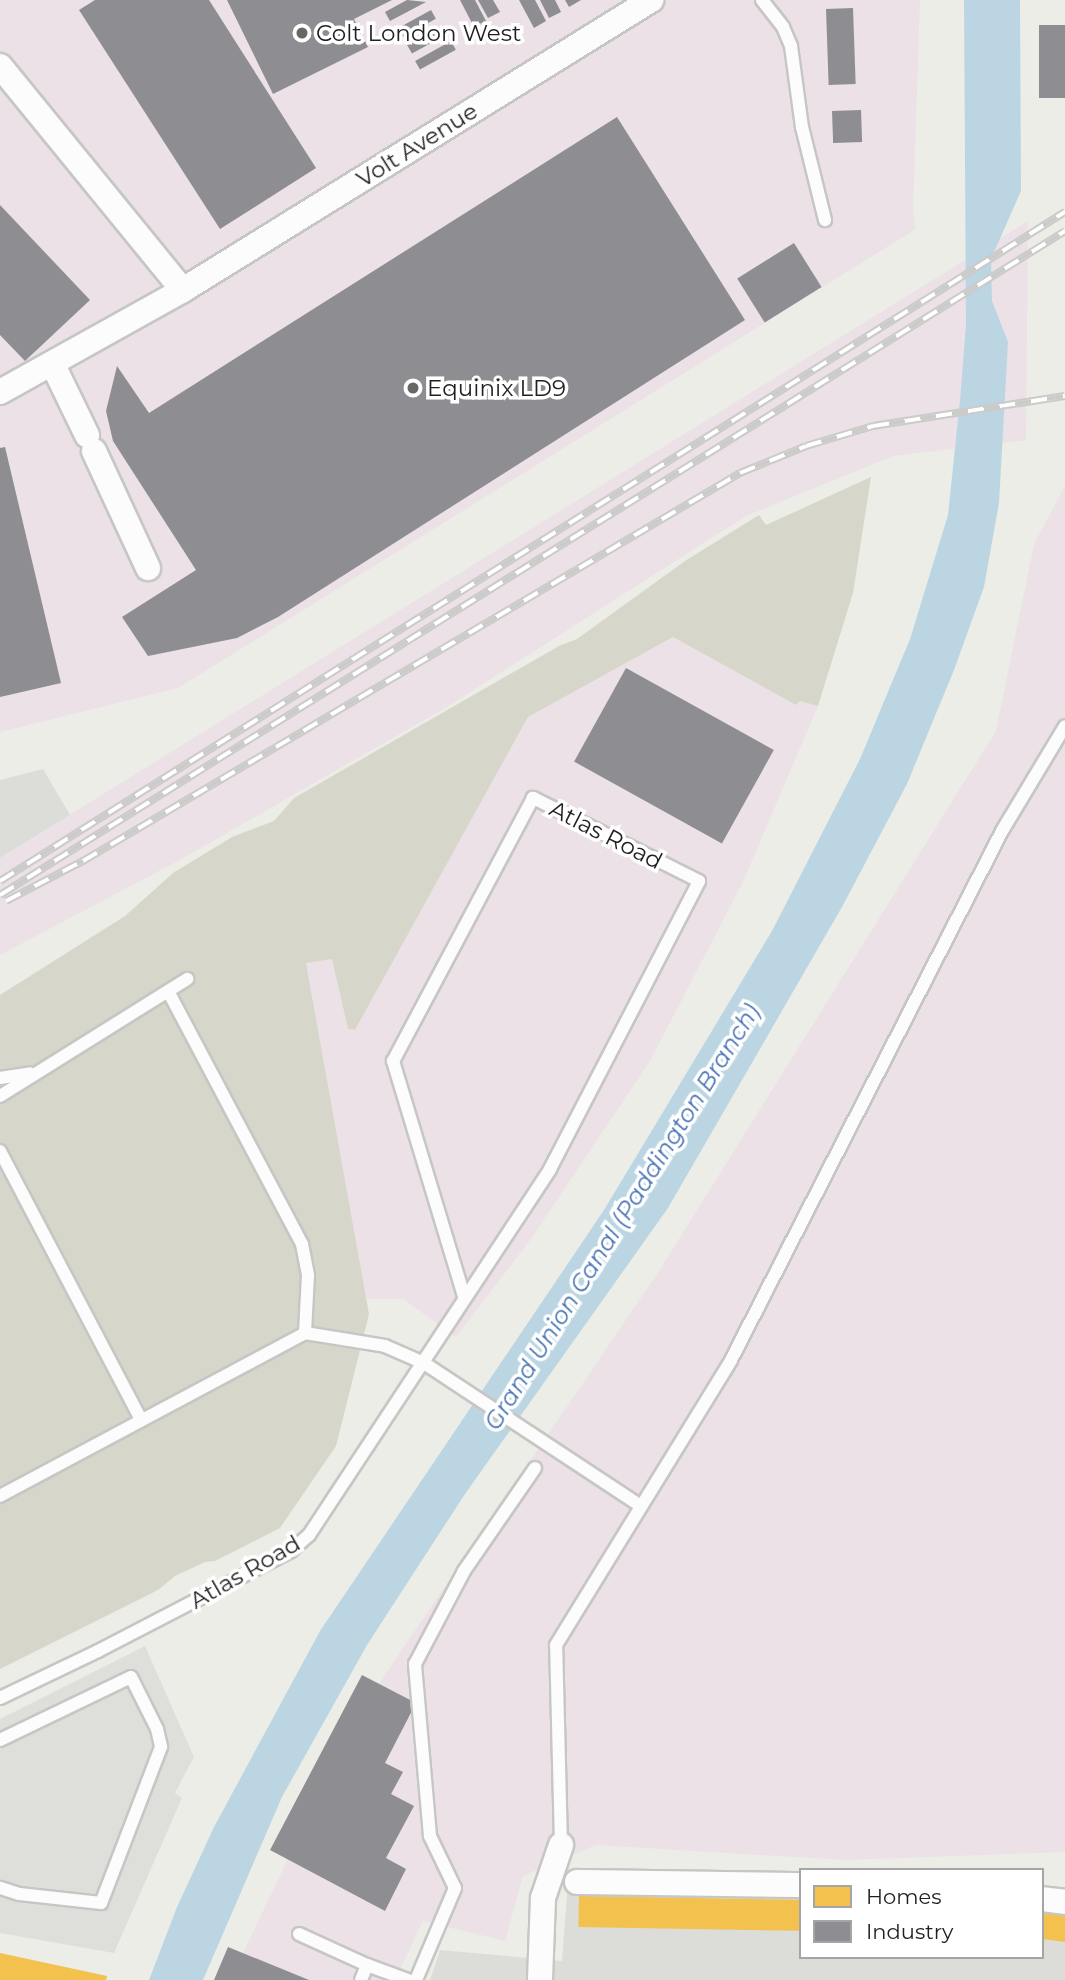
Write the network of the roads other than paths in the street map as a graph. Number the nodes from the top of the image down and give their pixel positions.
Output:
1 (651, 0) edge
2 (762, 0) edge
3 (0, 66) edge
4 (825, 220) dead end
5 (183, 290) junction
6 (53, 365) junction
7 (0, 392) edge
8 (148, 568) dead end
9 (1065, 726) edge
10 (187, 979) dead end
11 (168, 991) junction
12 (38, 1072) junction
13 (0, 1078) edge
14 (0, 1096) edge
15 (0, 1151) edge
16 (464, 1296) junction
17 (305, 1333) junction
18 (429, 1366) junction
19 (141, 1420) junction
20 (535, 1468) dead end
21 (0, 1496) edge
22 (641, 1506) junction
23 (0, 1698) edge
24 (0, 1740) edge
25 (561, 1845) joint
26 (577, 1882) dead end
27 (799, 1885) edge
28 (0, 1888) edge
29 (1044, 1899) edge
30 (1065, 1902) edge
31 (299, 1934) dead end
32 (368, 1965) junction
33 (361, 1980) edge
34 (408, 1980) edge
35 (416, 1980) edge
36 (540, 1980) edge

1 - 5 street, Volt Avenue
2 - 4 lane
3 - 5 street
5 - 6 street, Volt Avenue
6 - 7 street, Volt Avenue
6 - 8 street
9 - 22 lane
10 - 11 lane
11 - 12 lane
11 - 17 lane
12 - 13 lane
12 - 14 lane
15 - 19 lane
16 - 16 lane, Atlas Road
16 - 18 lane, Atlas Road
17 - 18 lane
17 - 19 lane
18 - 22 lane
18 - 23 lane, Atlas Road
19 - 21 lane
20 - 35 lane
22 - 25 lane
24 - 28 lane
25 - 36 street
26 - 27 street
29 - 30 street
31 - 32 lane
32 - 33 lane
32 - 34 lane

